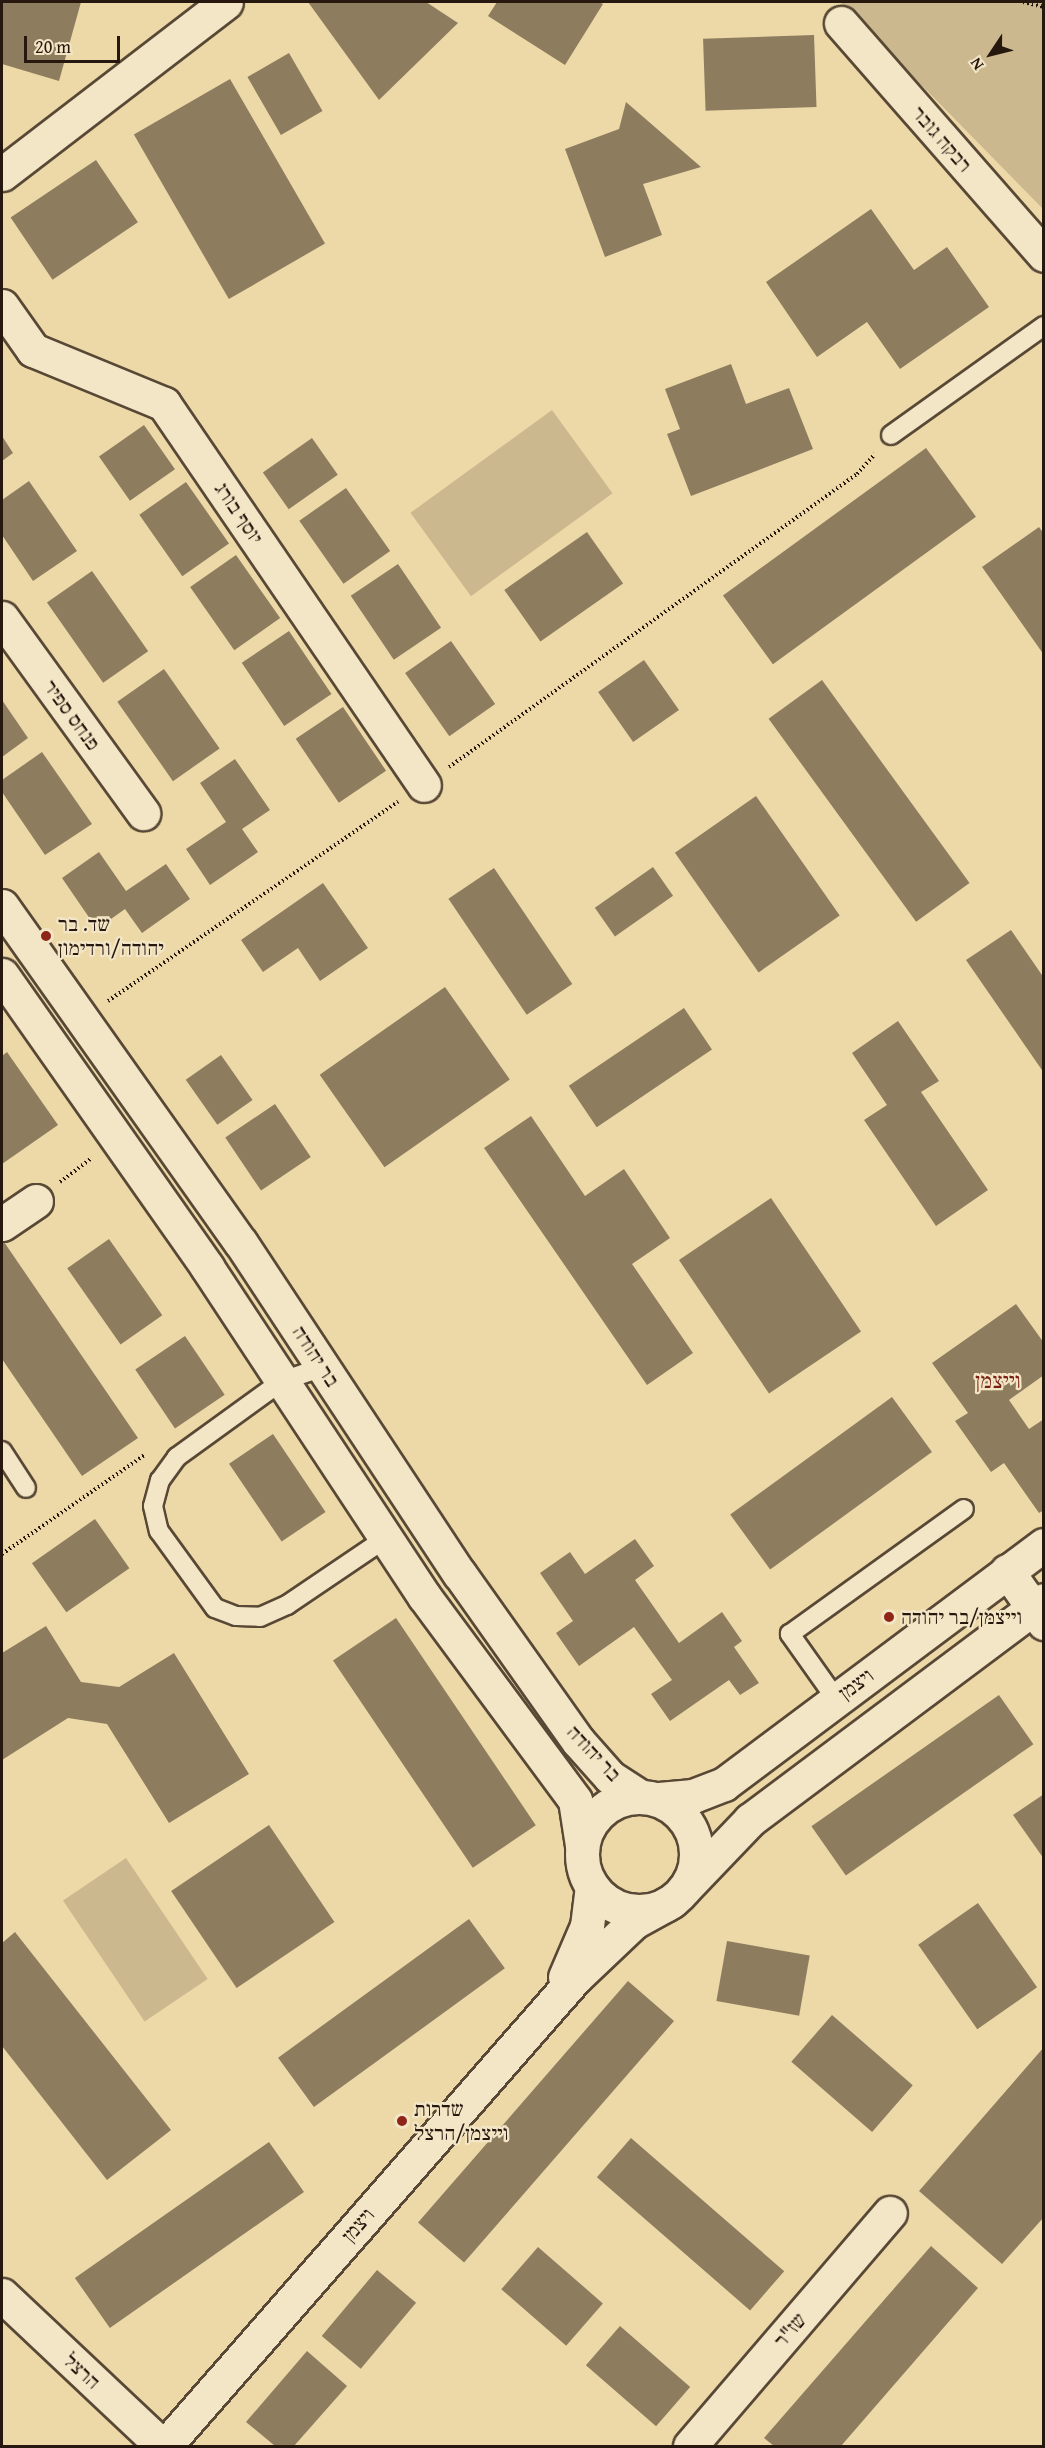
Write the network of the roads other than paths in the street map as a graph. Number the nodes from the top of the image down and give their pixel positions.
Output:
1 (226, 2) edge
2 (841, 23) dead end
3 (2, 174) edge
4 (1044, 255) edge
5 (2, 306) edge
6 (1044, 326) edge
7 (891, 435) road end
8 (2, 618) edge
9 (424, 785) road end
10 (143, 813) dead end
11 (2, 906) edge
12 (2, 975) edge
13 (36, 1201) road end
14 (2, 1224) edge
15 (323, 1366) junction
16 (282, 1382) junction
17 (2, 1451) edge
18 (26, 1488) dead end
19 (964, 1509) dead end
20 (386, 1538) junction
21 (1044, 1545) edge
22 (1007, 1571) junction
23 (1040, 1610) edge
24 (836, 1700) junction
25 (649, 1798) junction
26 (582, 1845) junction
27 (591, 1886) junction
28 (679, 1894) junction
29 (552, 2003) junction
30 (890, 2213) dead end
31 (2, 2295) edge
32 (163, 2446) edge
33 (690, 2446) edge

1 - 3 street
2 - 4 street, רבקה גובר
5 - 9 street, יוסף בורג
6 - 7 lane
8 - 10 street, פנחס ספיר
11 - 15 street, בר יהודה
12 - 16 street, בר יהודה
13 - 14 street
15 - 16 lane
15 - 25 street, בר יהודה
16 - 20 street, בר יהודה
16 - 20 lane
17 - 18 lane
19 - 24 lane
20 - 26 street, בר יהודה
21 - 22 street, ויצמן
22 - 23 street
22 - 24 street, ויצמן
23 - 28 street, ויצמן
24 - 25 street, ויצמן
25 - 26 street
25 - 28 street
26 - 27 street
27 - 28 street
27 - 29 street, ויצמן
28 - 29 street, ויצמן
29 - 32 street, ויצמן
30 - 33 street, שז"ר
31 - 32 street, הרצל

